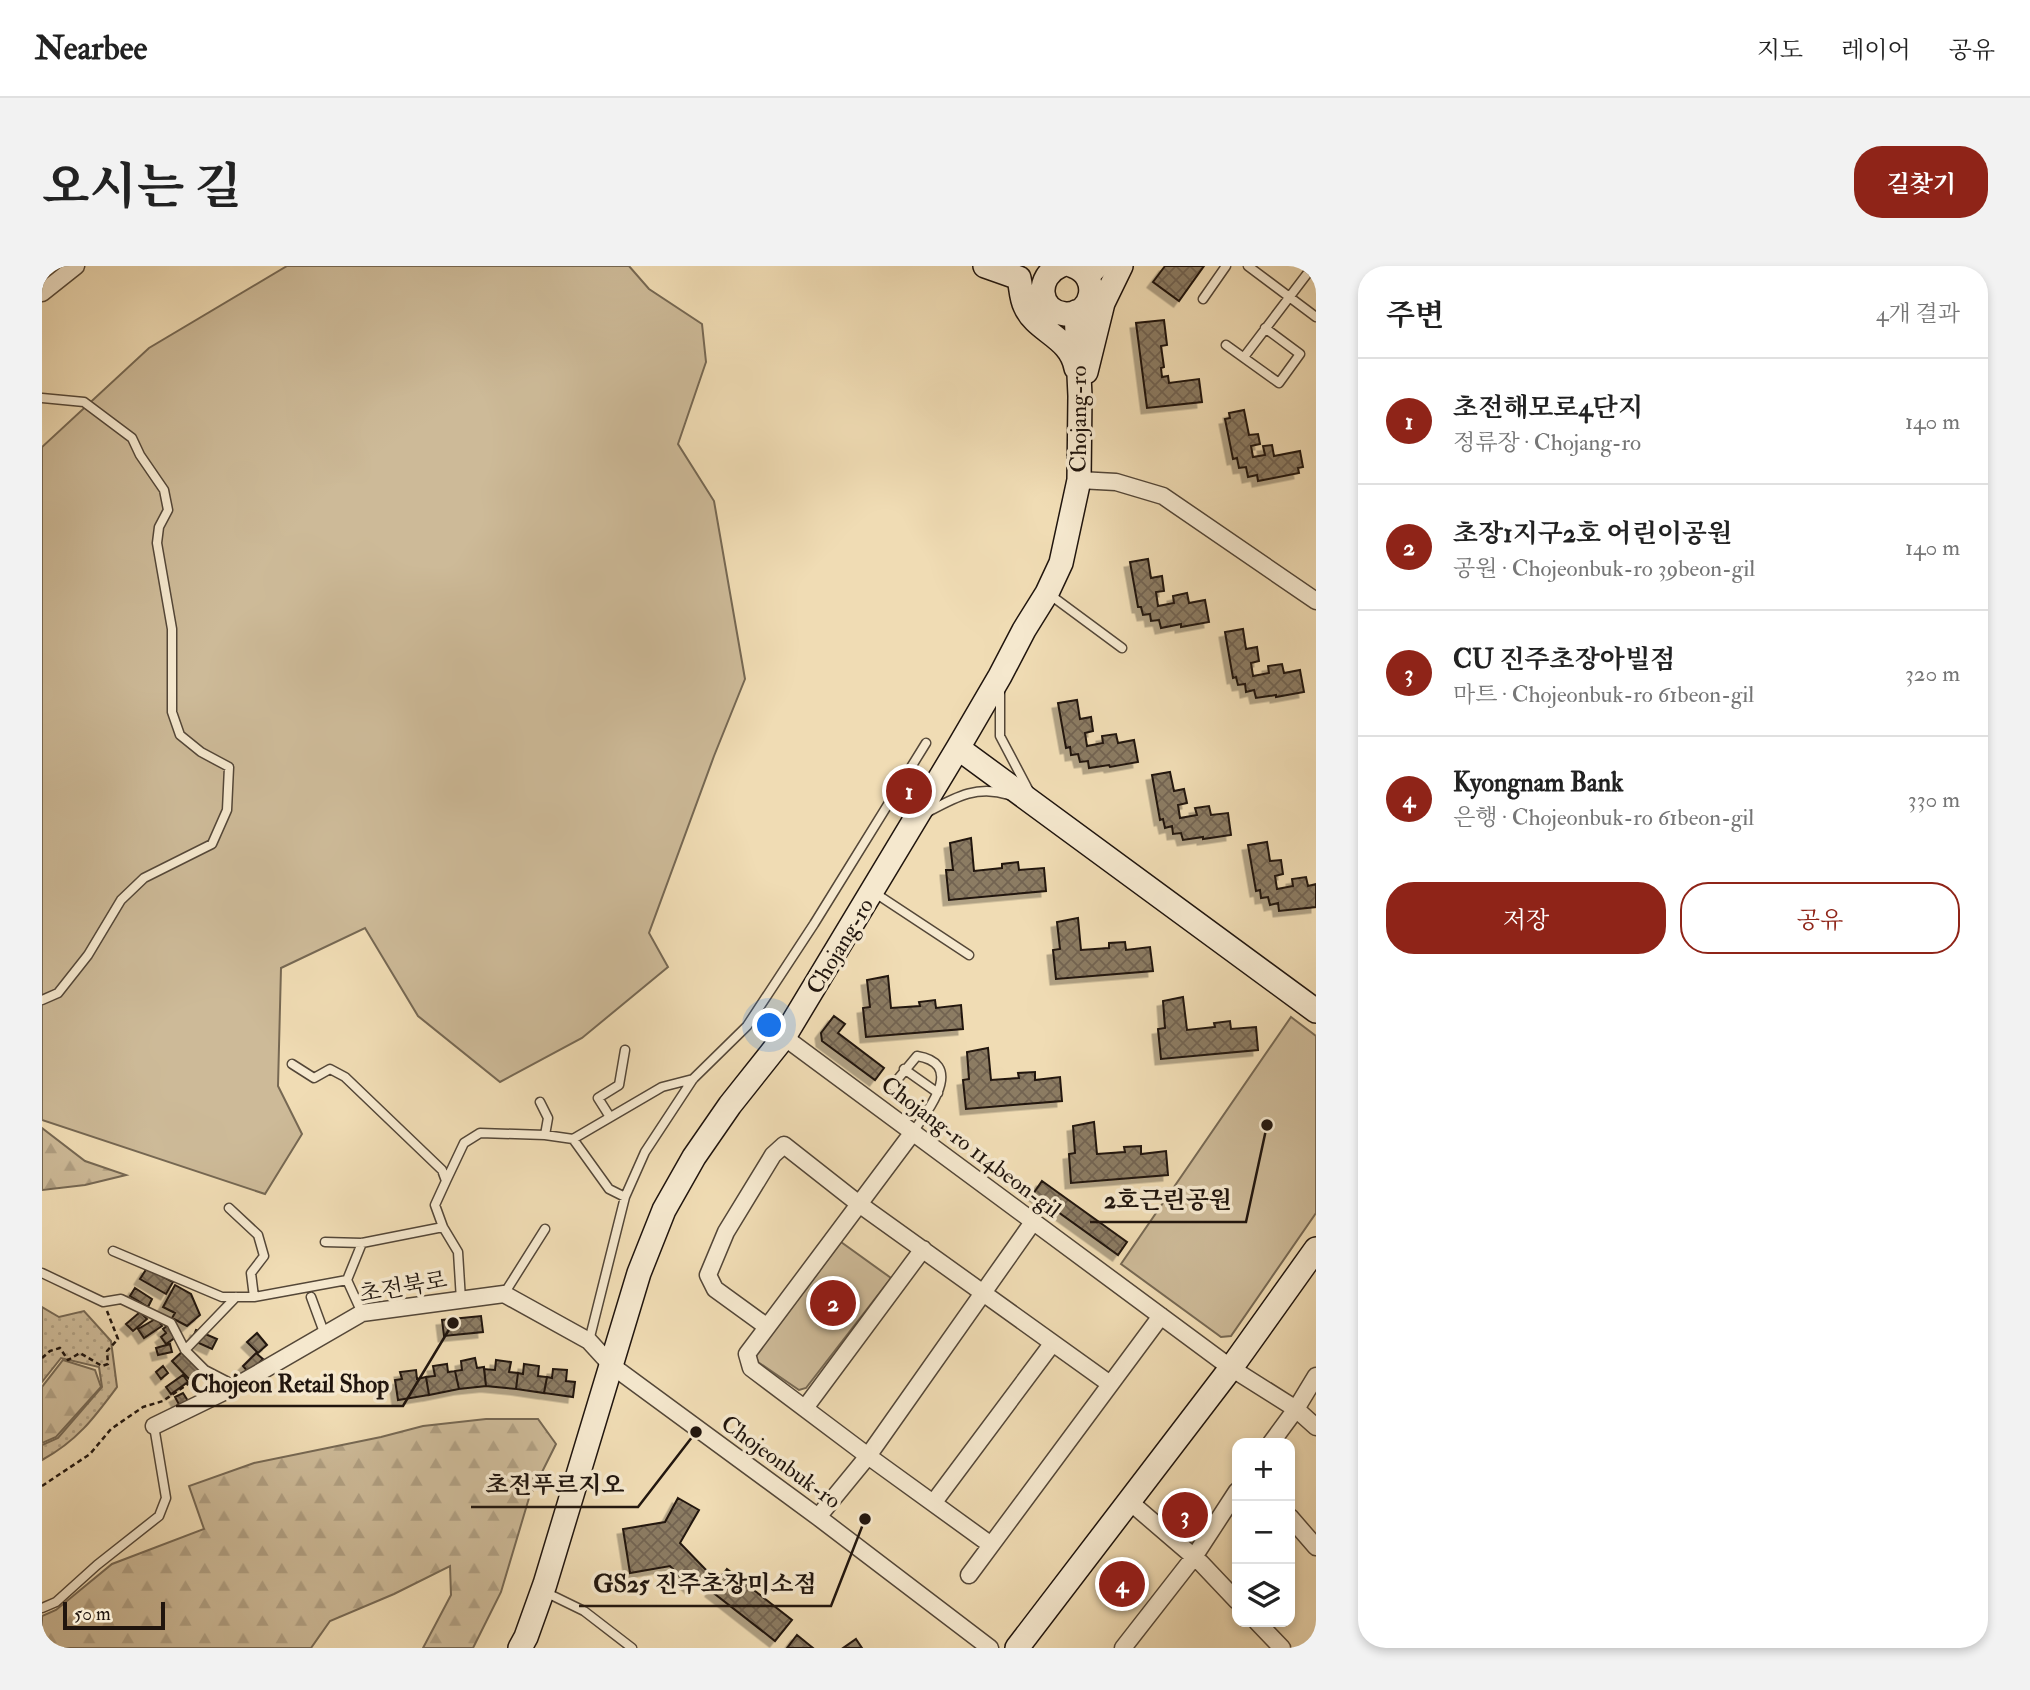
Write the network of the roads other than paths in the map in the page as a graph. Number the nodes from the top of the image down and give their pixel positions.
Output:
1 (76, 266) edge
2 (985, 266) edge
3 (1023, 266) edge
4 (1121, 266) edge
5 (1226, 266) edge
6 (1248, 266) edge
7 (1313, 266) edge
8 (1054, 270) edge
9 (1088, 270) edge
10 (42, 293) edge
11 (1289, 297) junction
12 (1203, 299) dead end
13 (1076, 312) junction
14 (1316, 317) edge
15 (1265, 328) junction
16 (1226, 345) dead end
17 (1244, 357) junction
18 (1080, 396) junction
19 (42, 398) edge
20 (1079, 480) junction
21 (1047, 593) junction
22 (1316, 601) edge
23 (1122, 648) dead end
24 (1000, 676) junction
25 (926, 743) dead end
26 (958, 748) junction
27 (1037, 805) junction
28 (917, 818) junction
29 (873, 891) junction
30 (969, 955) dead end
31 (42, 1000) edge
32 (1316, 1011) edge
33 (784, 1037) junction
34 (625, 1050) dead end
35 (292, 1064) dead end
36 (905, 1069) junction
37 (693, 1079) junction
38 (891, 1086) dead end
39 (938, 1093) junction
40 (540, 1102) dead end
41 (610, 1118) junction
42 (914, 1132) junction
43 (545, 1135) junction
44 (573, 1139) junction
45 (446, 1181) junction
46 (625, 1197) junction
47 (859, 1204) junction
48 (229, 1208) dead end
49 (1033, 1222) junction
50 (443, 1227) junction
51 (545, 1229) dead end
52 (325, 1242) dead end
53 (362, 1243) junction
54 (1316, 1249) edge
55 (923, 1250) junction
56 (113, 1251) dead end
57 (42, 1273) edge
58 (347, 1280) junction
59 (981, 1293) junction
60 (505, 1294) junction
61 (236, 1297) junction
62 (254, 1297) junction
63 (311, 1297) dead end
64 (461, 1300) junction
65 (362, 1313) junction
66 (1161, 1316) junction
67 (766, 1326) junction
68 (325, 1335) junction
69 (589, 1341) junction
70 (1052, 1344) junction
71 (185, 1350) junction
72 (611, 1365) junction
73 (1231, 1368) junction
74 (1316, 1376) edge
75 (1110, 1384) junction
76 (236, 1386) junction
77 (804, 1408) junction
78 (1296, 1409) junction
79 (154, 1426) joint
80 (1316, 1427) edge
81 (1275, 1438) edge
82 (868, 1456) junction
83 (1232, 1499) edge
84 (934, 1502) junction
85 (1130, 1502) junction
86 (818, 1517) junction
87 (1295, 1523) edge
88 (990, 1545) junction
89 (1316, 1547) edge
90 (1194, 1557) junction
91 (970, 1575) dead end
92 (543, 1591) junction
93 (1232, 1596) edge
94 (42, 1608) edge
95 (1262, 1627) edge
96 (520, 1648) edge
97 (632, 1648) edge
98 (990, 1648) edge
99 (1017, 1648) edge
100 (1123, 1648) edge
101 (1282, 1648) edge

1 - 10 street
2 - 18 street
3 - 8 street
4 - 18 street
5 - 12 lane
6 - 11 lane
7 - 11 lane
8 - 13 street
9 - 13 street
11 - 14 lane
11 - 15 lane
13 - 18 street, Chojang-ro
15 - 17 lane
15 - 17 lane
16 - 17 lane
18 - 20 street, Chojang-ro
19 - 31 lane
20 - 21 street, Chojang-ro
20 - 22 street
21 - 23 lane
21 - 24 street, Chojang-ro
24 - 26 street, Chojang-ro
24 - 27 lane
25 - 37 lane
26 - 27 street
26 - 28 street, Chojang-ro
27 - 28 lane
27 - 32 street
28 - 29 street, Chojang-ro
29 - 30 lane
29 - 33 street, Chojang-ro
33 - 42 street, Chojang-ro 114beon-gil
33 - 72 street, Chojang-ro
34 - 41 lane
35 - 45 lane
36 - 38 lane
36 - 39 lane
36 - 39 lane
37 - 41 lane
37 - 46 lane
39 - 42 lane
40 - 43 lane
41 - 44 lane
42 - 47 street
42 - 49 street, Chojang-ro 114beon-gil
43 - 44 lane
43 - 45 lane
44 - 46 lane
45 - 50 lane
46 - 69 lane
47 - 55 street
47 - 67 street
47 - 67 street
48 - 62 lane
49 - 59 street
49 - 66 street, Chojang-ro 114beon-gil
50 - 53 lane
50 - 64 lane
51 - 60 lane
52 - 53 lane
53 - 58 lane
54 - 73 street
55 - 59 street
55 - 77 street
56 - 61 lane
57 - 71 lane
58 - 62 lane
58 - 65 lane
59 - 70 street
59 - 82 street
60 - 64 street, 초전북로
60 - 69 street
61 - 62 lane
61 - 71 lane
63 - 68 lane
64 - 65 street, 초전북로
65 - 68 street, 초전북로
66 - 73 street, Chojang-ro 114beon-gil
66 - 75 street
67 - 77 street
68 - 76 street, 초전북로
69 - 72 street
70 - 75 street
70 - 84 street
71 - 76 lane
72 - 86 street, Chojeonbuk-ro
72 - 92 street, Chojang-ro
73 - 78 street, Chojang-ro 114beon-gil
73 - 85 street
74 - 78 street
75 - 88 street
76 - 79 street, 초전북로
77 - 82 street
78 - 80 street, Chojang-ro 114beon-gil
78 - 81 street
79 - 94 lane, 초전북로
82 - 84 street
82 - 86 street
83 - 90 street
84 - 88 street
85 - 90 street
85 - 99 street
86 - 98 street, Chojeonbuk-ro
87 - 89 street
88 - 91 street
90 - 93 street
90 - 100 street
92 - 96 street, Chojang-ro
92 - 97 lane
95 - 101 street

